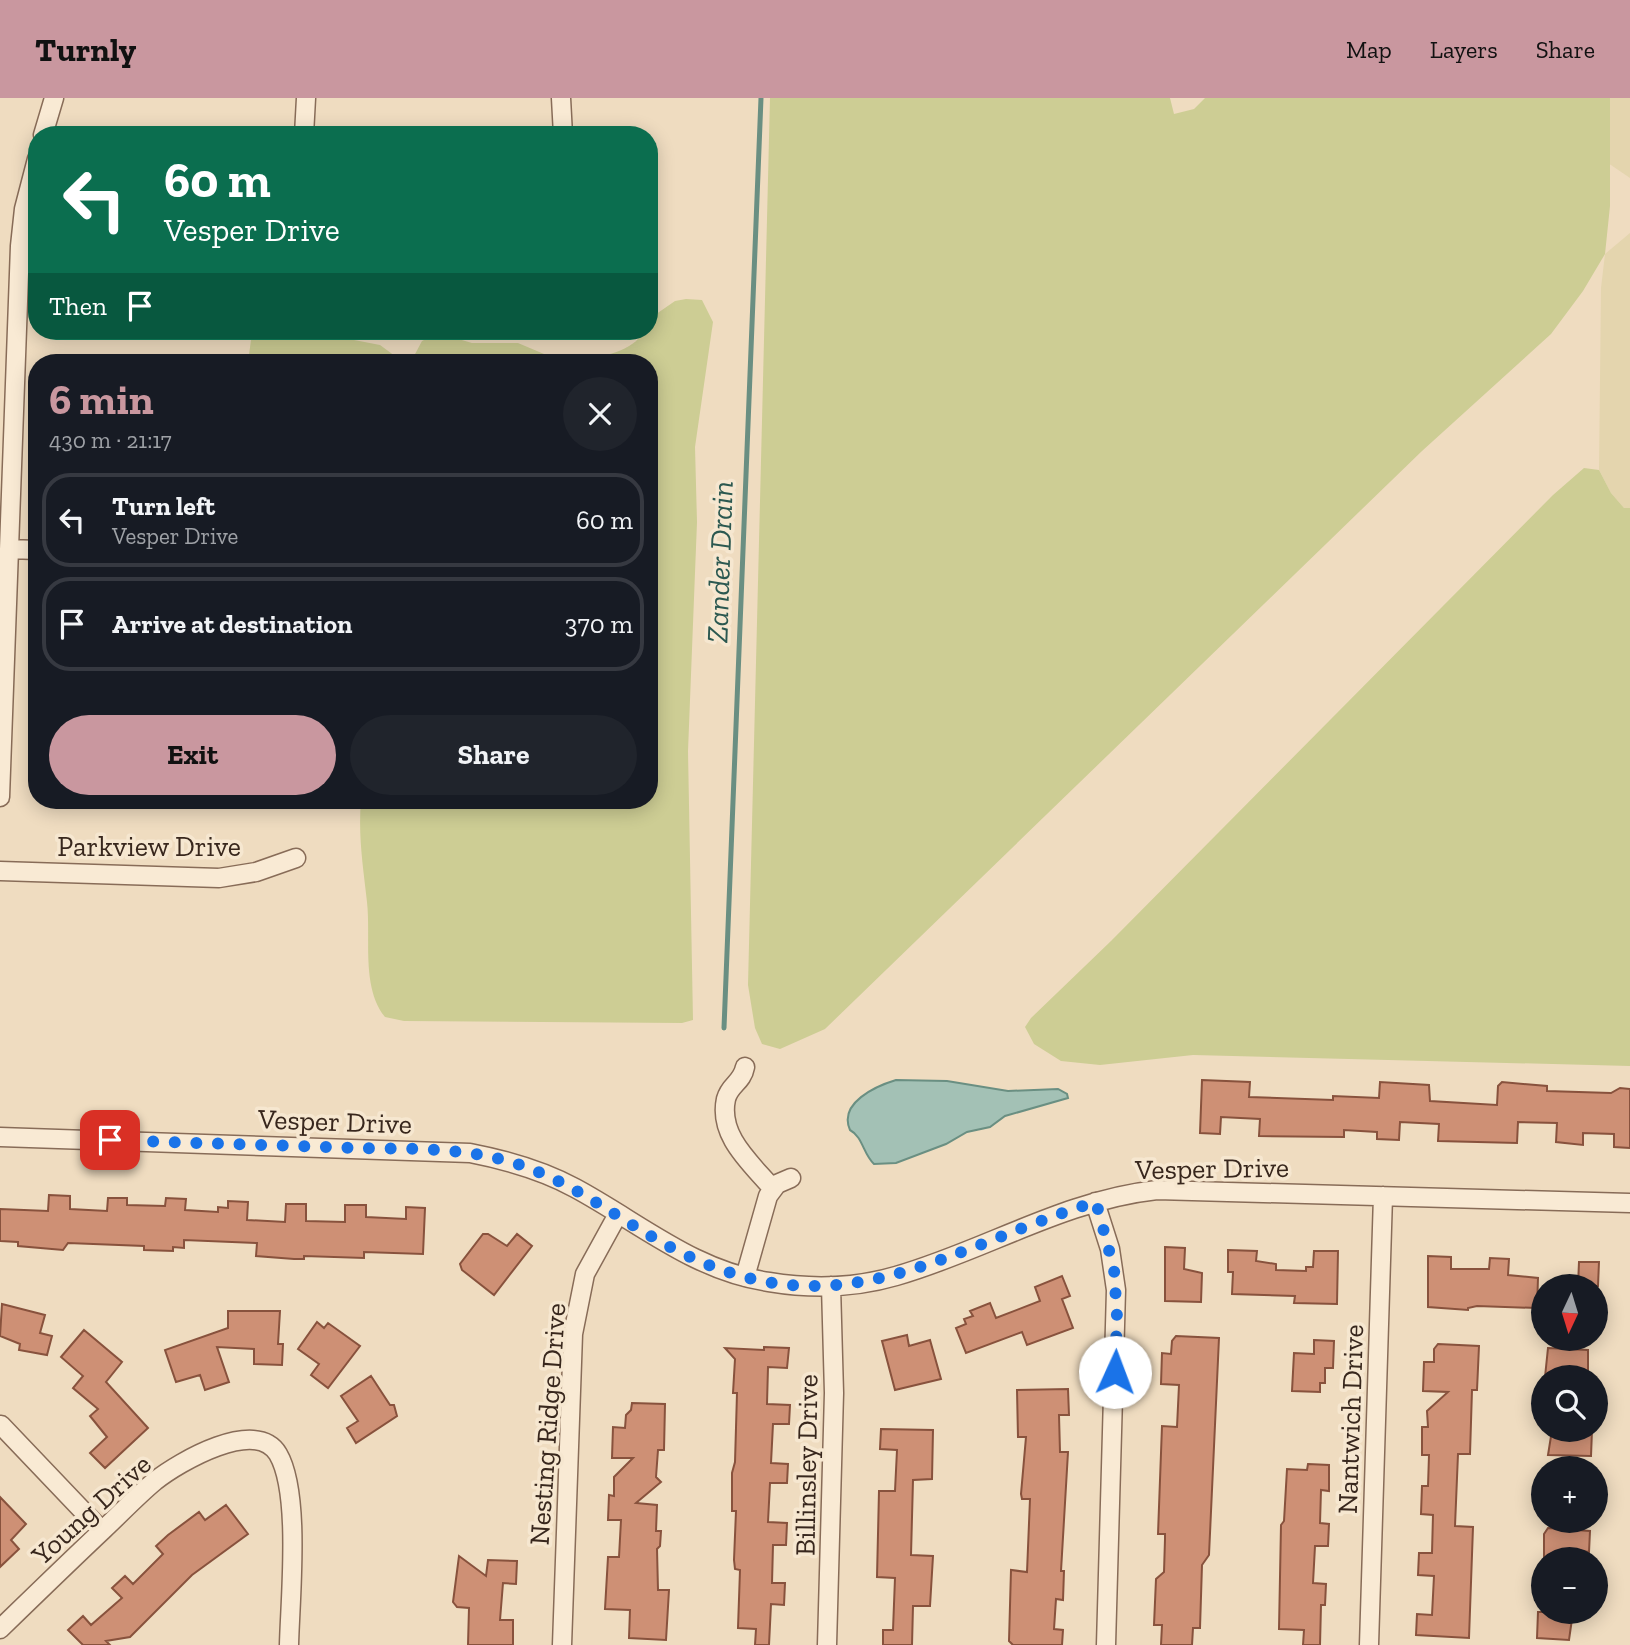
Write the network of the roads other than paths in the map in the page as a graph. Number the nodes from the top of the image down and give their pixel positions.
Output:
1 (54, 98) edge
2 (306, 98) edge
3 (561, 98) edge
4 (46, 126) edge
5 (304, 126) edge
6 (563, 126) edge
7 (28, 192) edge
8 (9, 549) junction
9 (28, 550) edge
10 (0, 797) edge
11 (296, 858) dead end
12 (0, 871) edge
13 (744, 1067) dead end
14 (0, 1137) edge
15 (791, 1178) dead end
16 (772, 1188) junction
17 (1383, 1195) junction
18 (1096, 1202) junction
19 (1630, 1203) edge
20 (618, 1214) junction
21 (745, 1277) junction
22 (831, 1286) junction
23 (1, 1425) edge
24 (102, 1531) junction
25 (0, 1629) edge
26 (289, 1645) edge
27 (562, 1645) edge
28 (827, 1645) edge
29 (1106, 1645) edge
30 (1368, 1645) edge

1 - 4 street
2 - 5 street
3 - 6 street
7 - 8 street
8 - 9 street
8 - 10 street
11 - 12 street, Parkview Drive
13 - 16 street
14 - 20 street, Vesper Drive
15 - 16 street
16 - 21 street
17 - 18 street, Vesper Drive
17 - 19 street, Vesper Drive
17 - 30 street, Nantwich Drive
18 - 22 street, Vesper Drive
18 - 29 street
20 - 21 street, Vesper Drive
20 - 27 street, Nesting Ridge Drive
21 - 22 street, Vesper Drive
22 - 28 street, Billinsley Drive
23 - 24 street
24 - 25 street, Young Drive
24 - 26 street, Young Drive

